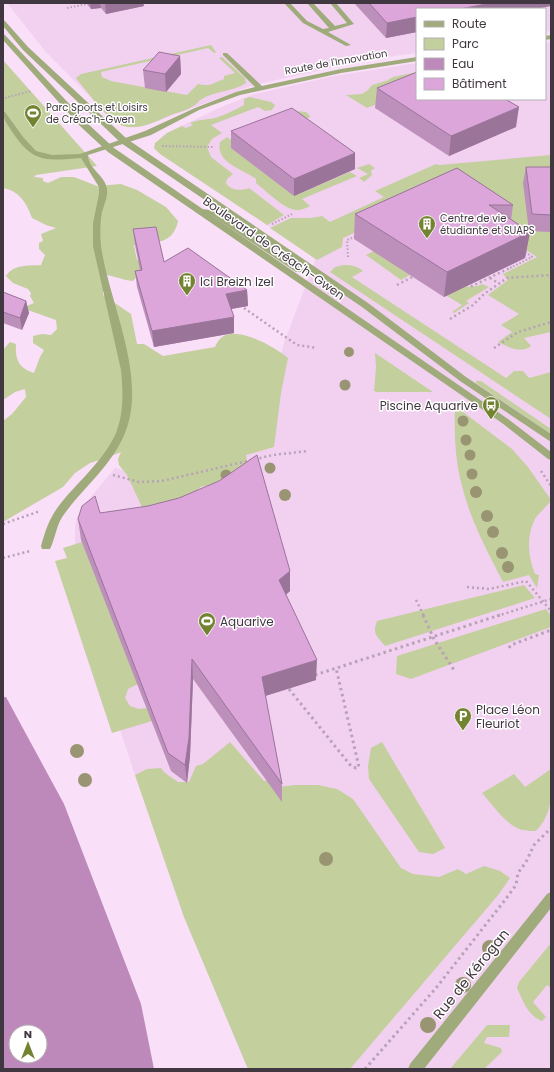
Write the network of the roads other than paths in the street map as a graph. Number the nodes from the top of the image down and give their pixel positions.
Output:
1 (287, 3) edge
2 (310, 3) edge
3 (333, 3) edge
4 (3, 22) edge
5 (334, 29) junction
6 (323, 31) junction
7 (3, 36) edge
8 (348, 45) dead end
9 (225, 54) dead end
10 (416, 58) edge
11 (259, 87) junction
12 (3, 113) edge
13 (124, 141) junction
14 (106, 146) junction
15 (83, 156) junction
16 (198, 210) junction
17 (314, 270) junction
18 (551, 439) edge
19 (551, 457) edge
20 (46, 546) road end
21 (551, 898) edge
22 (414, 1069) edge

1 - 6 street
2 - 5 street
3 - 5 street
4 - 13 street, Boulevard de Créac'h-Gwen
5 - 6 street
6 - 8 street
7 - 14 street, Boulevard de Créac'h-Gwen
9 - 11 street
10 - 11 street, Route de l'Innovation
11 - 13 street, Route de l'Innovation
12 - 15 street
13 - 14 street, Route de l'Innovation
13 - 17 street, Boulevard de Créac'h-Gwen
14 - 15 street, Route de l'Innovation
14 - 16 street, Boulevard de Créac'h-Gwen
15 - 20 street
16 - 17 street
16 - 19 street, Boulevard de Créac'h-Gwen
17 - 18 street, Boulevard de Créac'h-Gwen
21 - 22 street, Rue de Kérogan

